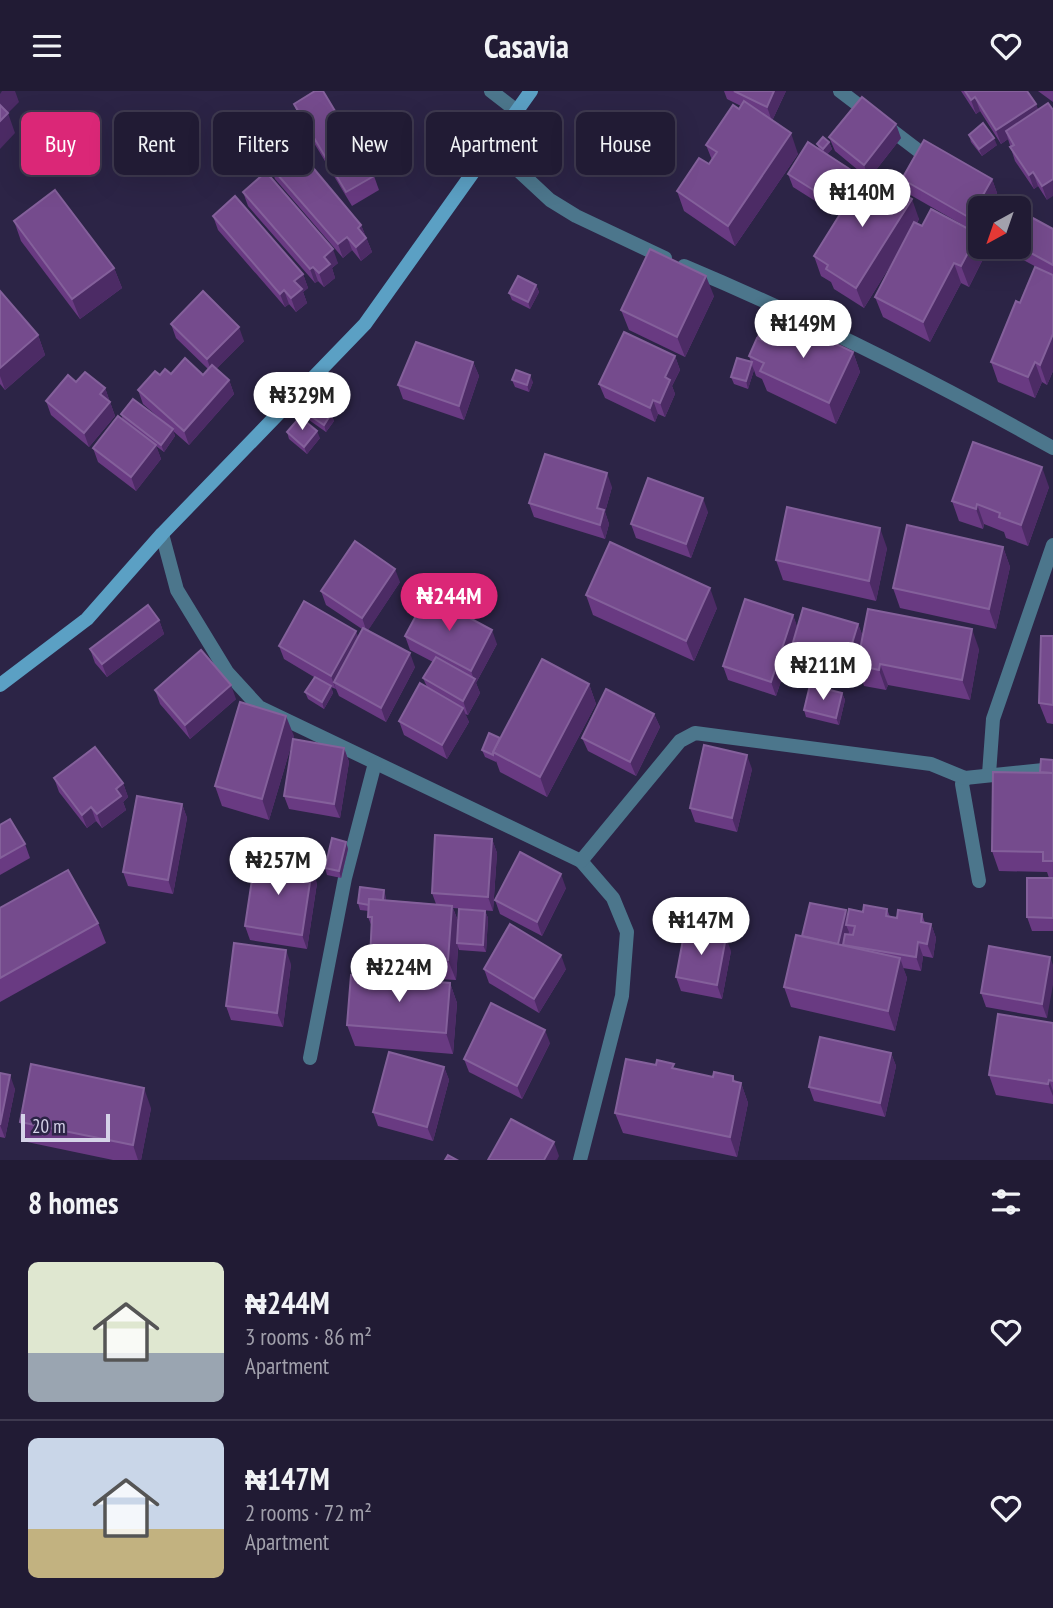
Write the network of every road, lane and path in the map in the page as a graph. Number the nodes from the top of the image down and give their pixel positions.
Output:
1 (491, 91) edge
2 (531, 91) edge
3 (840, 91) edge
4 (517, 111) joint
5 (940, 168) edge
6 (471, 175) edge
7 (523, 175) edge
8 (1053, 448) edge
9 (162, 534) junction
10 (1053, 545) edge
11 (0, 685) edge
12 (375, 763) junction
13 (1053, 769) edge
14 (989, 774) junction
15 (965, 778) junction
16 (581, 861) junction
17 (979, 881) dead end
18 (310, 1058) dead end
19 (580, 1160) edge

1 - 4 street
2 - 4 street
3 - 5 street
6 - 9 street
7 - 8 street
9 - 11 street
9 - 12 street
10 - 14 street
12 - 16 street
12 - 18 street
13 - 14 street
14 - 15 street
15 - 16 street
15 - 17 street
16 - 19 street

